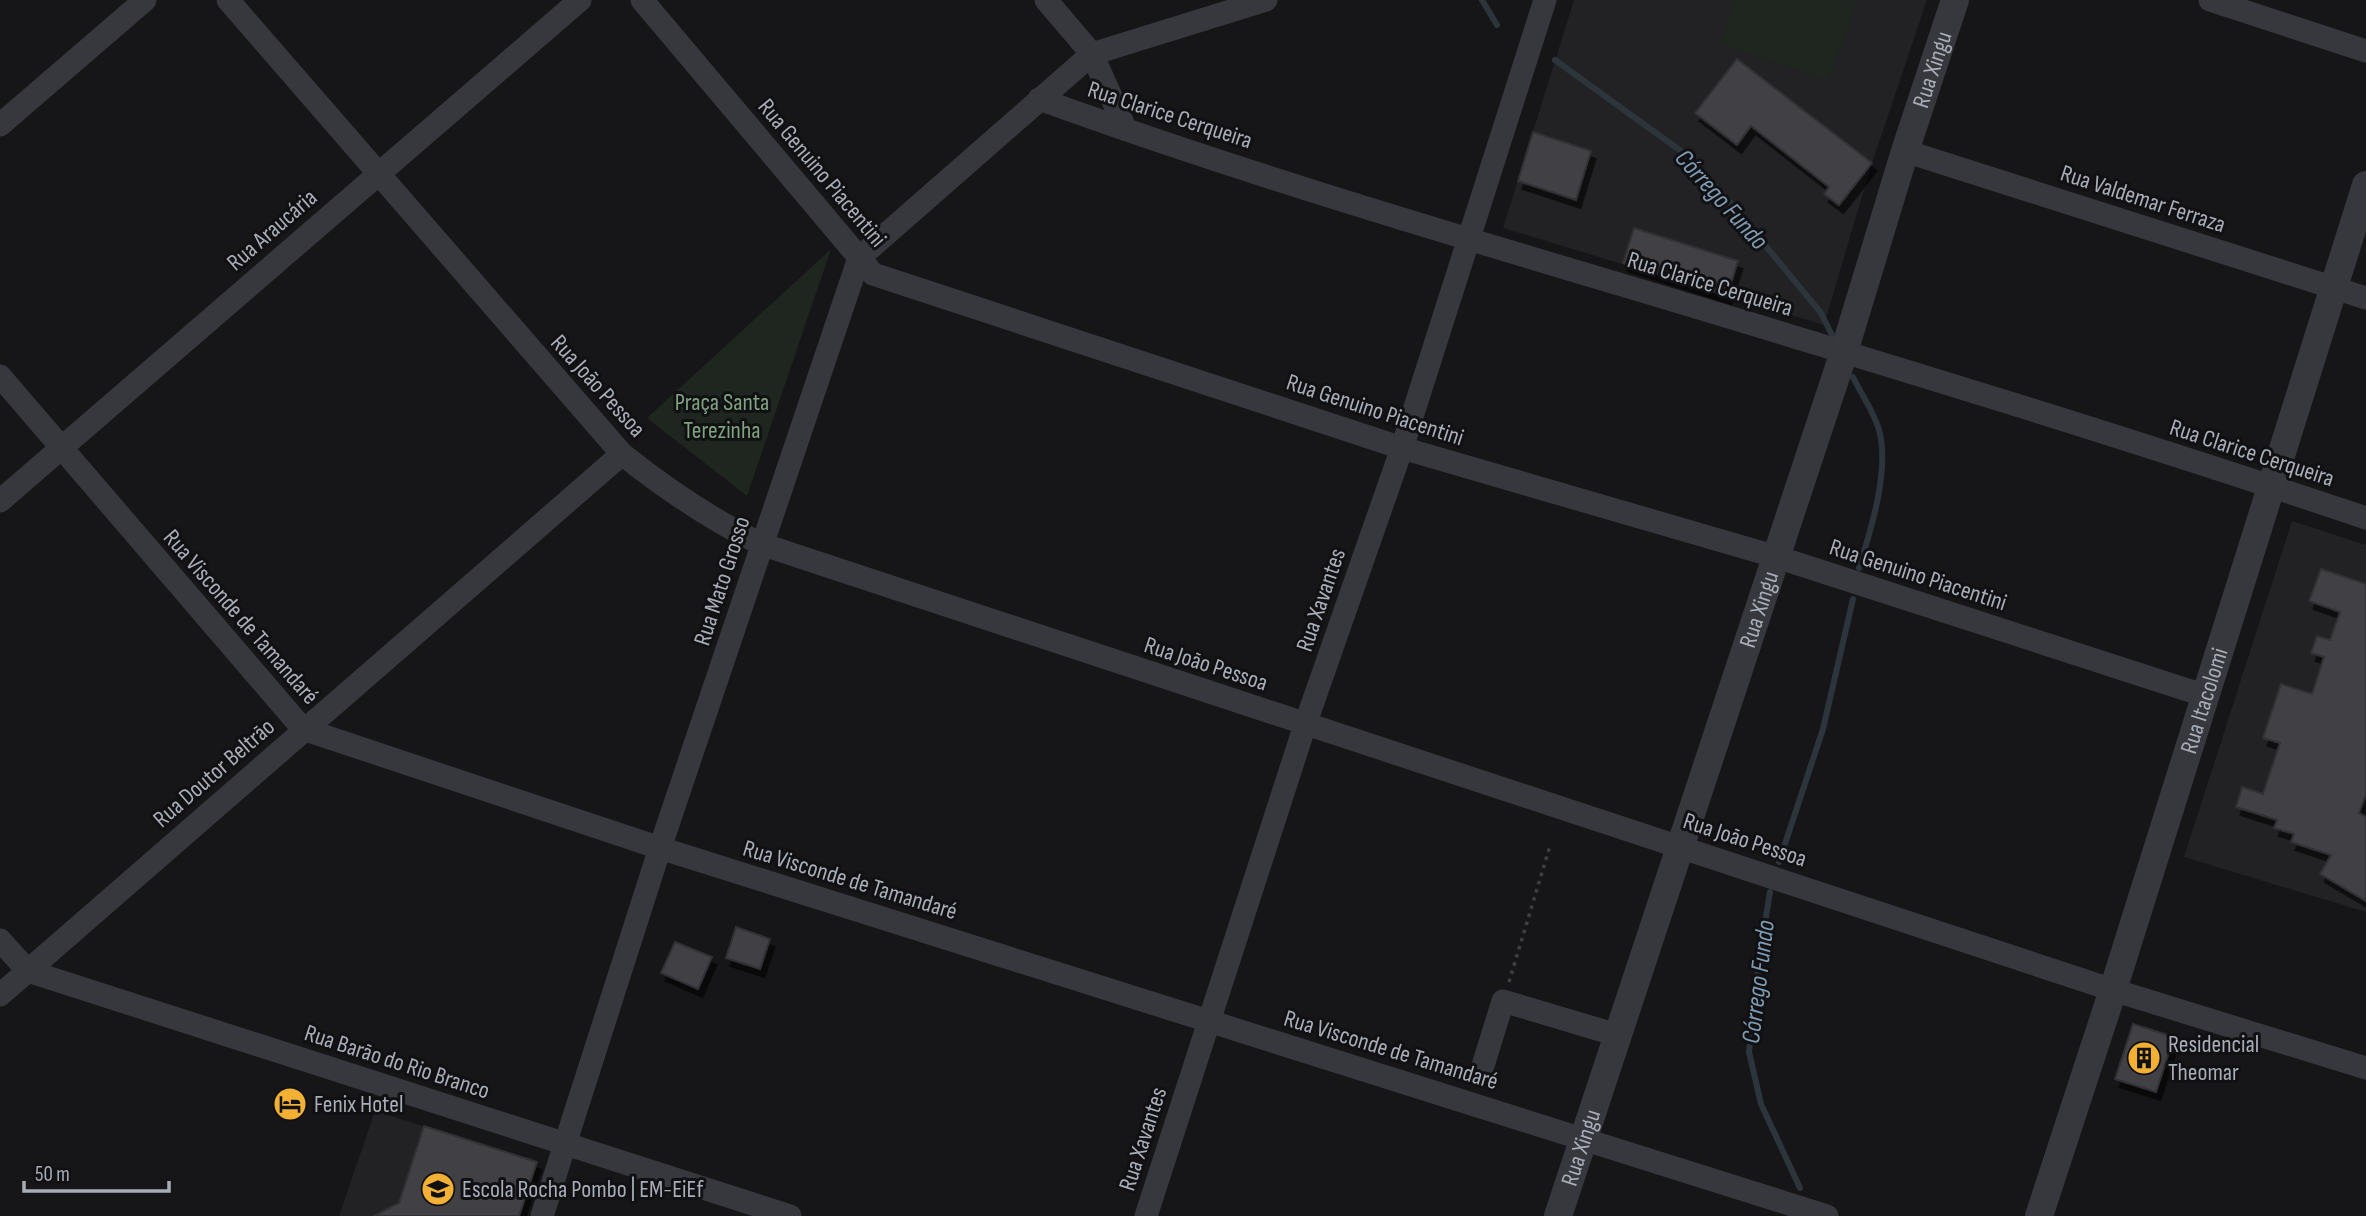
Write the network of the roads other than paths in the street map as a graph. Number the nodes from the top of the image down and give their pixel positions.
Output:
1 (145, 0) edge
2 (228, 0) edge
3 (580, 0) edge
4 (642, 0) edge
5 (1046, 0) edge
6 (1266, 0) edge
7 (1545, 0) edge
8 (1955, 0) edge
9 (2210, 0) edge
10 (2366, 51) edge
11 (1092, 54) junction
12 (1039, 99) junction
13 (0, 125) edge
14 (1126, 130) junction
15 (1905, 151) junction
16 (377, 173) junction
17 (2366, 185) edge
18 (1468, 239) junction
19 (859, 258) junction
20 (2334, 287) junction
21 (2366, 298) edge
22 (1844, 352) junction
23 (0, 376) edge
24 (60, 448) junction
25 (1402, 448) junction
26 (622, 454) junction
27 (2272, 487) junction
28 (0, 501) edge
29 (2366, 519) edge
30 (761, 544) junction
31 (1777, 557) junction
32 (2206, 696) junction
33 (1305, 725) junction
34 (303, 729) junction
35 (1680, 846) junction
36 (660, 848) junction
37 (0, 940) edge
38 (28, 971) junction
39 (2113, 990) junction
40 (0, 995) edge
41 (1208, 1021) junction
42 (1617, 1035) junction
43 (2366, 1068) edge
44 (1481, 1072) dead end
45 (1583, 1138) junction
46 (565, 1143) junction
47 (542, 1216) edge
48 (790, 1216) edge
49 (1146, 1216) edge
50 (1558, 1216) edge
51 (1826, 1216) edge
52 (2039, 1216) edge

1 - 13 street
2 - 16 street, Rua João Pessoa
3 - 16 street, Rua Araucária
4 - 19 street, Rua Genuino Piacentini
5 - 11 street
6 - 11 street
7 - 18 street, Rua Xavantes
8 - 15 street, Rua Xingu
9 - 10 street
11 - 12 street, Rua Mato Grosso
11 - 14 street
12 - 14 street, Rua Clarice Cerqueira
12 - 19 street, Rua Mato Grosso
14 - 18 street, Rua Clarice Cerqueira
15 - 20 street, Rua Valdemar Ferraza
15 - 22 street, Rua Xingu
16 - 24 street, Rua Araucária
16 - 26 street, Rua João Pessoa
17 - 20 street, Rua Itacolomi
18 - 22 street, Rua Clarice Cerqueira
18 - 25 street, Rua Xavantes
19 - 25 street, Rua Genuino Piacentini
19 - 30 street, Rua Mato Grosso
20 - 21 street, Rua Valdemar Ferraza
20 - 27 street, Rua Itacolomi
22 - 27 street, Rua Clarice Cerqueira
22 - 31 street, Rua Xingu
23 - 24 street, Rua Visconde de Tamandaré
24 - 28 street, Rua Araucária
24 - 34 street, Rua Visconde de Tamandaré
25 - 31 street, Rua Genuino Piacentini
25 - 33 street, Rua Xavantes
26 - 30 street, Rua João Pessoa
26 - 34 street, Rua Doutor Beltrão
27 - 29 street, Rua Clarice Cerqueira
27 - 32 street, Rua Itacolomi
30 - 33 street, Rua João Pessoa
30 - 36 street, Rua Mato Grosso
31 - 32 street, Rua Genuino Piacentini
31 - 35 street, Rua Xingu
32 - 39 street, Rua Itacolomi
33 - 35 street, Rua João Pessoa
33 - 41 street, Rua Xavantes
34 - 36 street, Rua Visconde de Tamandaré
34 - 38 street, Rua Doutor Beltrão
35 - 39 street, Rua João Pessoa
35 - 42 street, Rua Xingu
36 - 41 street, Rua Visconde de Tamandaré
36 - 46 street, Rua Mato Grosso
37 - 38 street
38 - 40 street, Rua Doutor Beltrão
38 - 46 street, Rua Barão do Rio Branco
39 - 43 street, Rua João Pessoa
39 - 52 street, Rua Itacolomi
41 - 45 street, Rua Visconde de Tamandaré
41 - 49 street, Rua Xavantes
42 - 44 street
42 - 45 street, Rua Xingu
45 - 50 street, Rua Xingu
45 - 51 street, Rua Visconde de Tamandaré
46 - 47 street, Rua Mato Grosso
46 - 48 street, Rua Barão do Rio Branco

